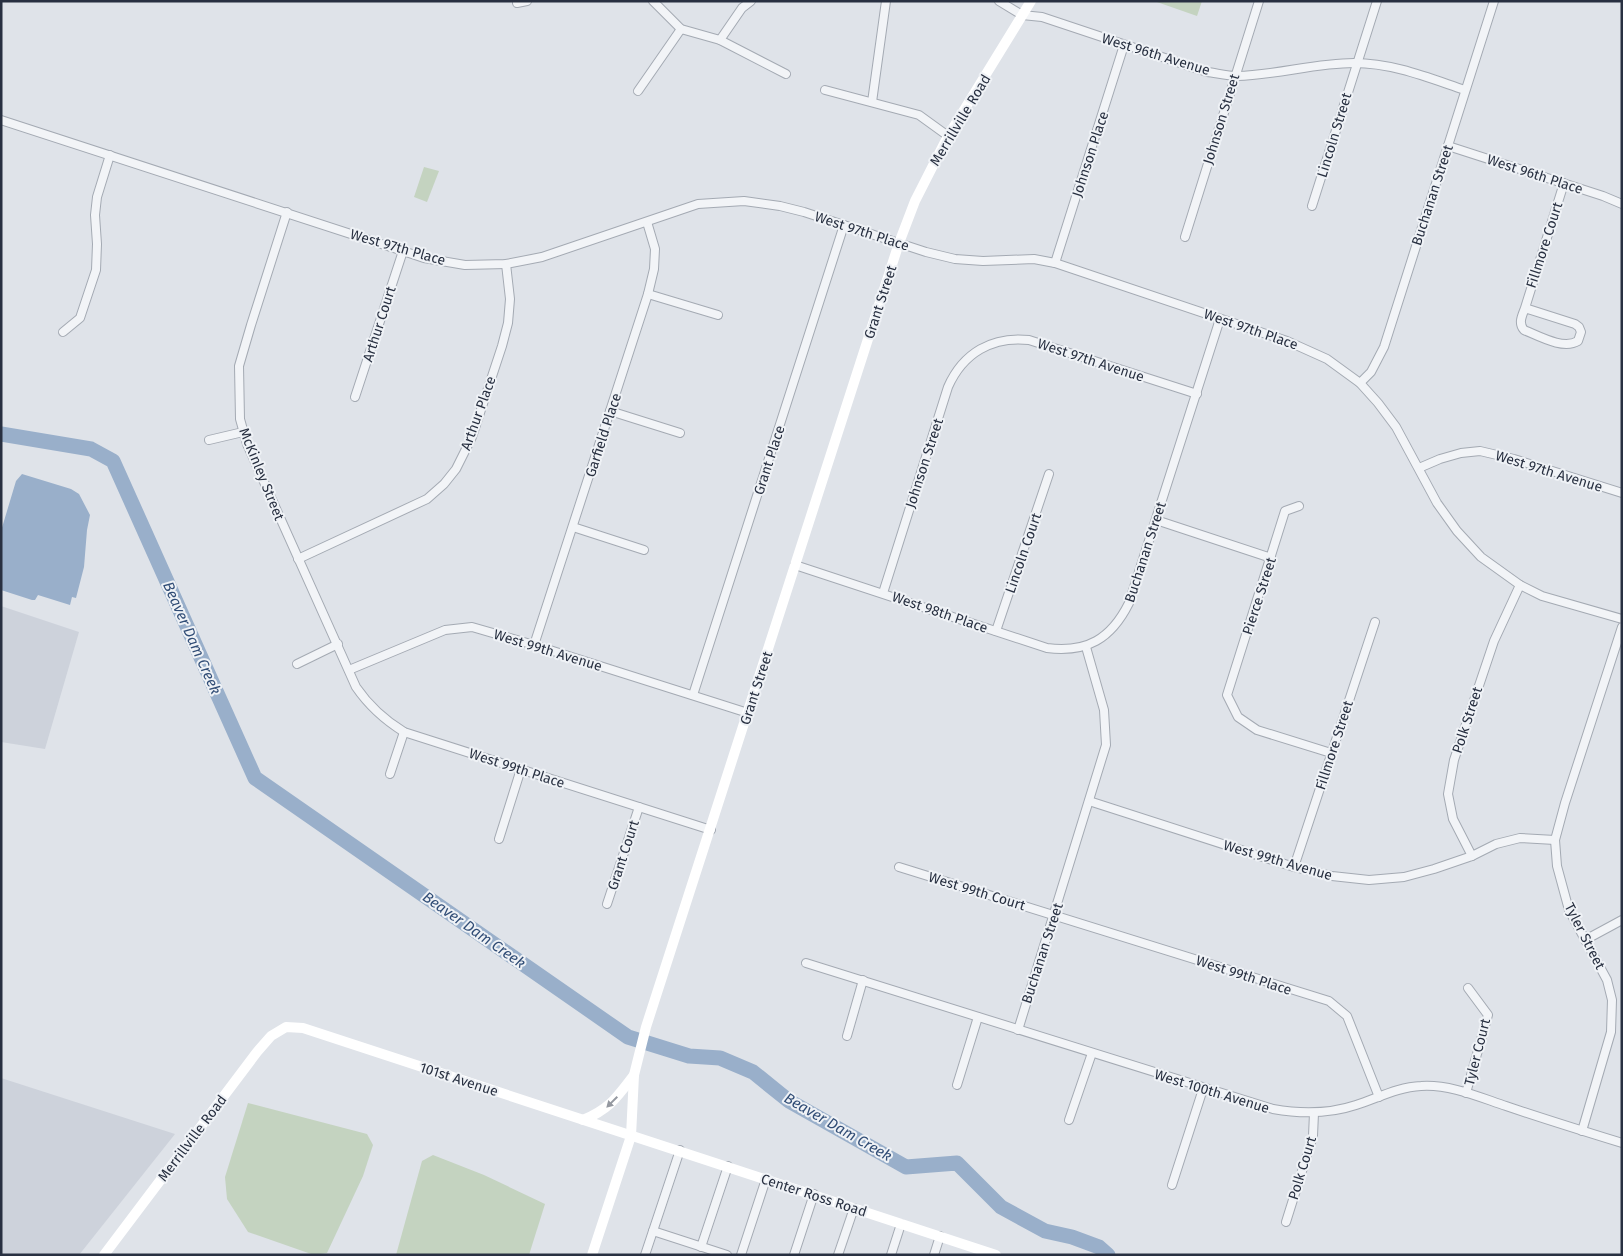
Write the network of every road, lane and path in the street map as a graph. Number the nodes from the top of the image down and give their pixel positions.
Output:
1 (527, 1) edge
2 (654, 1) edge
3 (751, 1) edge
4 (886, 1) edge
5 (998, 1) edge
6 (1030, 1) edge
7 (1259, 1) edge
8 (1377, 1) edge
9 (1494, 1) edge
10 (516, 3) dead end
11 (1022, 15) junction
12 (680, 29) junction
13 (720, 40) junction
14 (1124, 44) junction
15 (1356, 62) junction
16 (786, 74) dead end
17 (1235, 76) junction
18 (825, 90) dead end
19 (1465, 90) junction
20 (638, 91) dead end
21 (872, 102) junction
22 (1, 120) edge
23 (948, 136) junction
24 (1448, 146) junction
25 (110, 155) junction
26 (1564, 183) junction
27 (1622, 204) edge
28 (1312, 206) dead end
29 (287, 212) junction
30 (647, 222) junction
31 (844, 225) junction
32 (1185, 237) dead end
33 (899, 243) junction
34 (403, 251) junction
35 (1055, 263) junction
36 (506, 264) junction
37 (648, 294) junction
38 (1525, 308) junction
39 (718, 315) dead end
40 (1220, 319) junction
41 (64, 332) dead end
42 (984, 347) joint
43 (1360, 383) junction
44 (1197, 394) junction
45 (355, 397) dead end
46 (610, 411) junction
47 (243, 432) junction
48 (680, 433) dead end
49 (209, 440) dead end
50 (1419, 468) junction
51 (1049, 474) dead end
52 (1622, 493) edge
53 (1299, 506) dead end
54 (1156, 520) junction
55 (573, 527) junction
56 (644, 550) dead end
57 (1271, 558) junction
58 (298, 559) junction
59 (795, 565) junction
60 (1520, 585) junction
61 (883, 593) junction
62 (1622, 619) edge
63 (1375, 622) dead end
64 (1622, 627) edge
65 (996, 631) junction
66 (338, 644) junction
67 (534, 645) junction
68 (1086, 647) junction
69 (297, 664) dead end
70 (349, 670) junction
71 (693, 695) junction
72 (748, 713) junction
73 (404, 732) junction
74 (1331, 753) junction
75 (521, 769) junction
76 (390, 774) dead end
77 (1090, 802) junction
78 (638, 807) junction
79 (711, 830) junction
80 (499, 839) dead end
81 (1555, 840) junction
82 (1472, 856) junction
83 (899, 867) dead end
84 (1294, 867) junction
85 (607, 904) dead end
86 (1054, 915) junction
87 (1622, 920) edge
88 (1585, 940) junction
89 (806, 962) dead end
90 (863, 980) junction
91 (1468, 988) dead end
92 (978, 1017) junction
93 (286, 1027) joint
94 (1018, 1030) junction
95 (847, 1036) dead end
96 (1092, 1053) junction
97 (634, 1075) junction
98 (957, 1085) dead end
99 (1203, 1089) junction
100 (1466, 1093) junction
101 (1379, 1097) junction
102 (1314, 1113) junction
103 (583, 1120) junction
104 (1069, 1120) dead end
105 (1582, 1131) junction
106 (631, 1136) junction
107 (1622, 1143) edge
108 (680, 1150) junction
109 (728, 1166) junction
110 (766, 1178) junction
111 (1172, 1185) dead end
112 (814, 1194) junction
113 (854, 1208) junction
114 (1286, 1222) dead end
115 (901, 1224) junction
116 (653, 1231) junction
117 (940, 1236) junction
118 (705, 1250) edge
119 (991, 1254) edge
120 (104, 1255) edge
121 (592, 1255) edge
122 (645, 1255) edge
123 (728, 1255) edge
124 (741, 1255) edge
125 (794, 1255) edge
126 (838, 1255) edge
127 (891, 1255) edge
128 (934, 1255) edge

1 - 10 street
2 - 12 street
3 - 13 street
4 - 21 street
5 - 11 street, West 96th Avenue
6 - 11 street, Merrillville Road
7 - 17 street, Johnson Street
8 - 15 street
9 - 19 street, Buchanan Street
11 - 14 street, West 96th Avenue
11 - 23 street, Merrillville Road
12 - 13 street
12 - 20 street
13 - 16 street
14 - 17 street, West 96th Avenue
14 - 35 street, Johnson Place
15 - 17 street, West 96th Avenue
15 - 19 street, West 96th Avenue
15 - 28 street, Lincoln Street
17 - 32 street, Johnson Street
18 - 21 street
19 - 24 street, Buchanan Street
21 - 23 street
22 - 25 street, West 97th Place
23 - 33 street, Merrillville Road
24 - 26 street, West 96th Place
24 - 43 street, Buchanan Street
25 - 29 street, West 97th Place
25 - 41 street
26 - 27 street, West 96th Place
26 - 38 street, Fillmore Court
29 - 34 street, West 97th Place
29 - 47 street, McKinley Street
30 - 31 street, West 97th Place
30 - 36 street, West 97th Place
30 - 37 street, Garfield Place
31 - 33 street, West 97th Place
31 - 71 street, Grant Place
33 - 35 street, West 97th Place
33 - 59 street, Grant Street
34 - 36 street, West 97th Place
34 - 45 street, Arthur Court
35 - 40 street, West 97th Place
36 - 58 street, Arthur Place
37 - 39 street
37 - 46 street, Garfield Place
38 - 38 street, Fillmore Court
40 - 43 street, West 97th Place
40 - 44 street, Buchanan Street
42 - 44 street, West 97th Avenue
42 - 61 street, Johnson Street
43 - 50 street, West 97th Place
44 - 54 street, Buchanan Street
46 - 48 street
46 - 55 street, Garfield Place
47 - 49 street
47 - 58 street, McKinley Street
50 - 52 street, West 97th Avenue
50 - 60 street, West 97th Place
51 - 65 street, Lincoln Court
53 - 57 street, Pierce Street
54 - 57 street
54 - 68 street, Buchanan Street
55 - 56 street
55 - 67 street, Garfield Place
57 - 74 street, Pierce Street
58 - 66 street, McKinley Street
59 - 61 street, West 98th Place
59 - 72 street, Grant Street
60 - 62 street, West 97th Place
60 - 82 street, Polk Street
61 - 65 street, West 98th Place
63 - 74 street, Fillmore Street
64 - 81 street, Tyler Street
65 - 68 street, West 98th Place
66 - 69 street
66 - 70 street, McKinley Street
67 - 70 street, West 99th Avenue
67 - 71 street, West 99th Avenue
68 - 77 street, Buchanan Street
70 - 73 street, West 99th Place
71 - 72 street, West 99th Avenue
72 - 79 street, Grant Street
73 - 75 street, West 99th Place
73 - 76 street
74 - 84 street, Fillmore Street
75 - 78 street, West 99th Place
75 - 80 street
77 - 84 street, West 99th Avenue
77 - 86 street, Buchanan Street
78 - 79 street, West 99th Place
78 - 85 street, Grant Court
79 - 97 street, Grant Street
81 - 82 street, West 99th Avenue
81 - 88 street, Tyler Street
82 - 84 street, West 99th Avenue
83 - 86 street, West 99th Court
86 - 94 street, Buchanan Street
86 - 101 street, West 99th Place
87 - 88 street
88 - 105 street, Tyler Street
89 - 90 street, West 100th Avenue
90 - 92 street, West 100th Avenue
90 - 95 street
91 - 100 street, Tyler Court
92 - 94 street, West 100th Avenue
92 - 98 street
93 - 103 street, 101st Avenue
93 - 120 street, Merrillville Road
94 - 96 street, West 100th Avenue
96 - 99 street, West 100th Avenue
96 - 104 street
97 -> 103 street
97 - 106 street, Grant Street
99 - 102 street, West 100th Avenue
99 - 111 street
100 - 101 street, West 100th Avenue
100 - 105 street, West 100th Avenue
101 - 102 street, West 100th Avenue
102 - 114 street, Polk Court
103 - 106 street, 101st Avenue
105 - 107 street, West 100th Avenue
106 - 108 street, Center Ross Road
106 - 121 street, Grant Street
108 - 109 street, Center Ross Road
108 - 116 street
109 - 110 street, Center Ross Road
109 - 118 street
110 - 112 street, Center Ross Road
110 - 124 street
112 - 113 street, Center Ross Road
112 - 125 street
113 - 115 street, Center Ross Road
113 - 126 street
115 - 117 street, Center Ross Road
115 - 127 street
116 - 118 street
116 - 122 street
117 - 119 street, Center Ross Road
117 - 128 street
118 - 123 street

